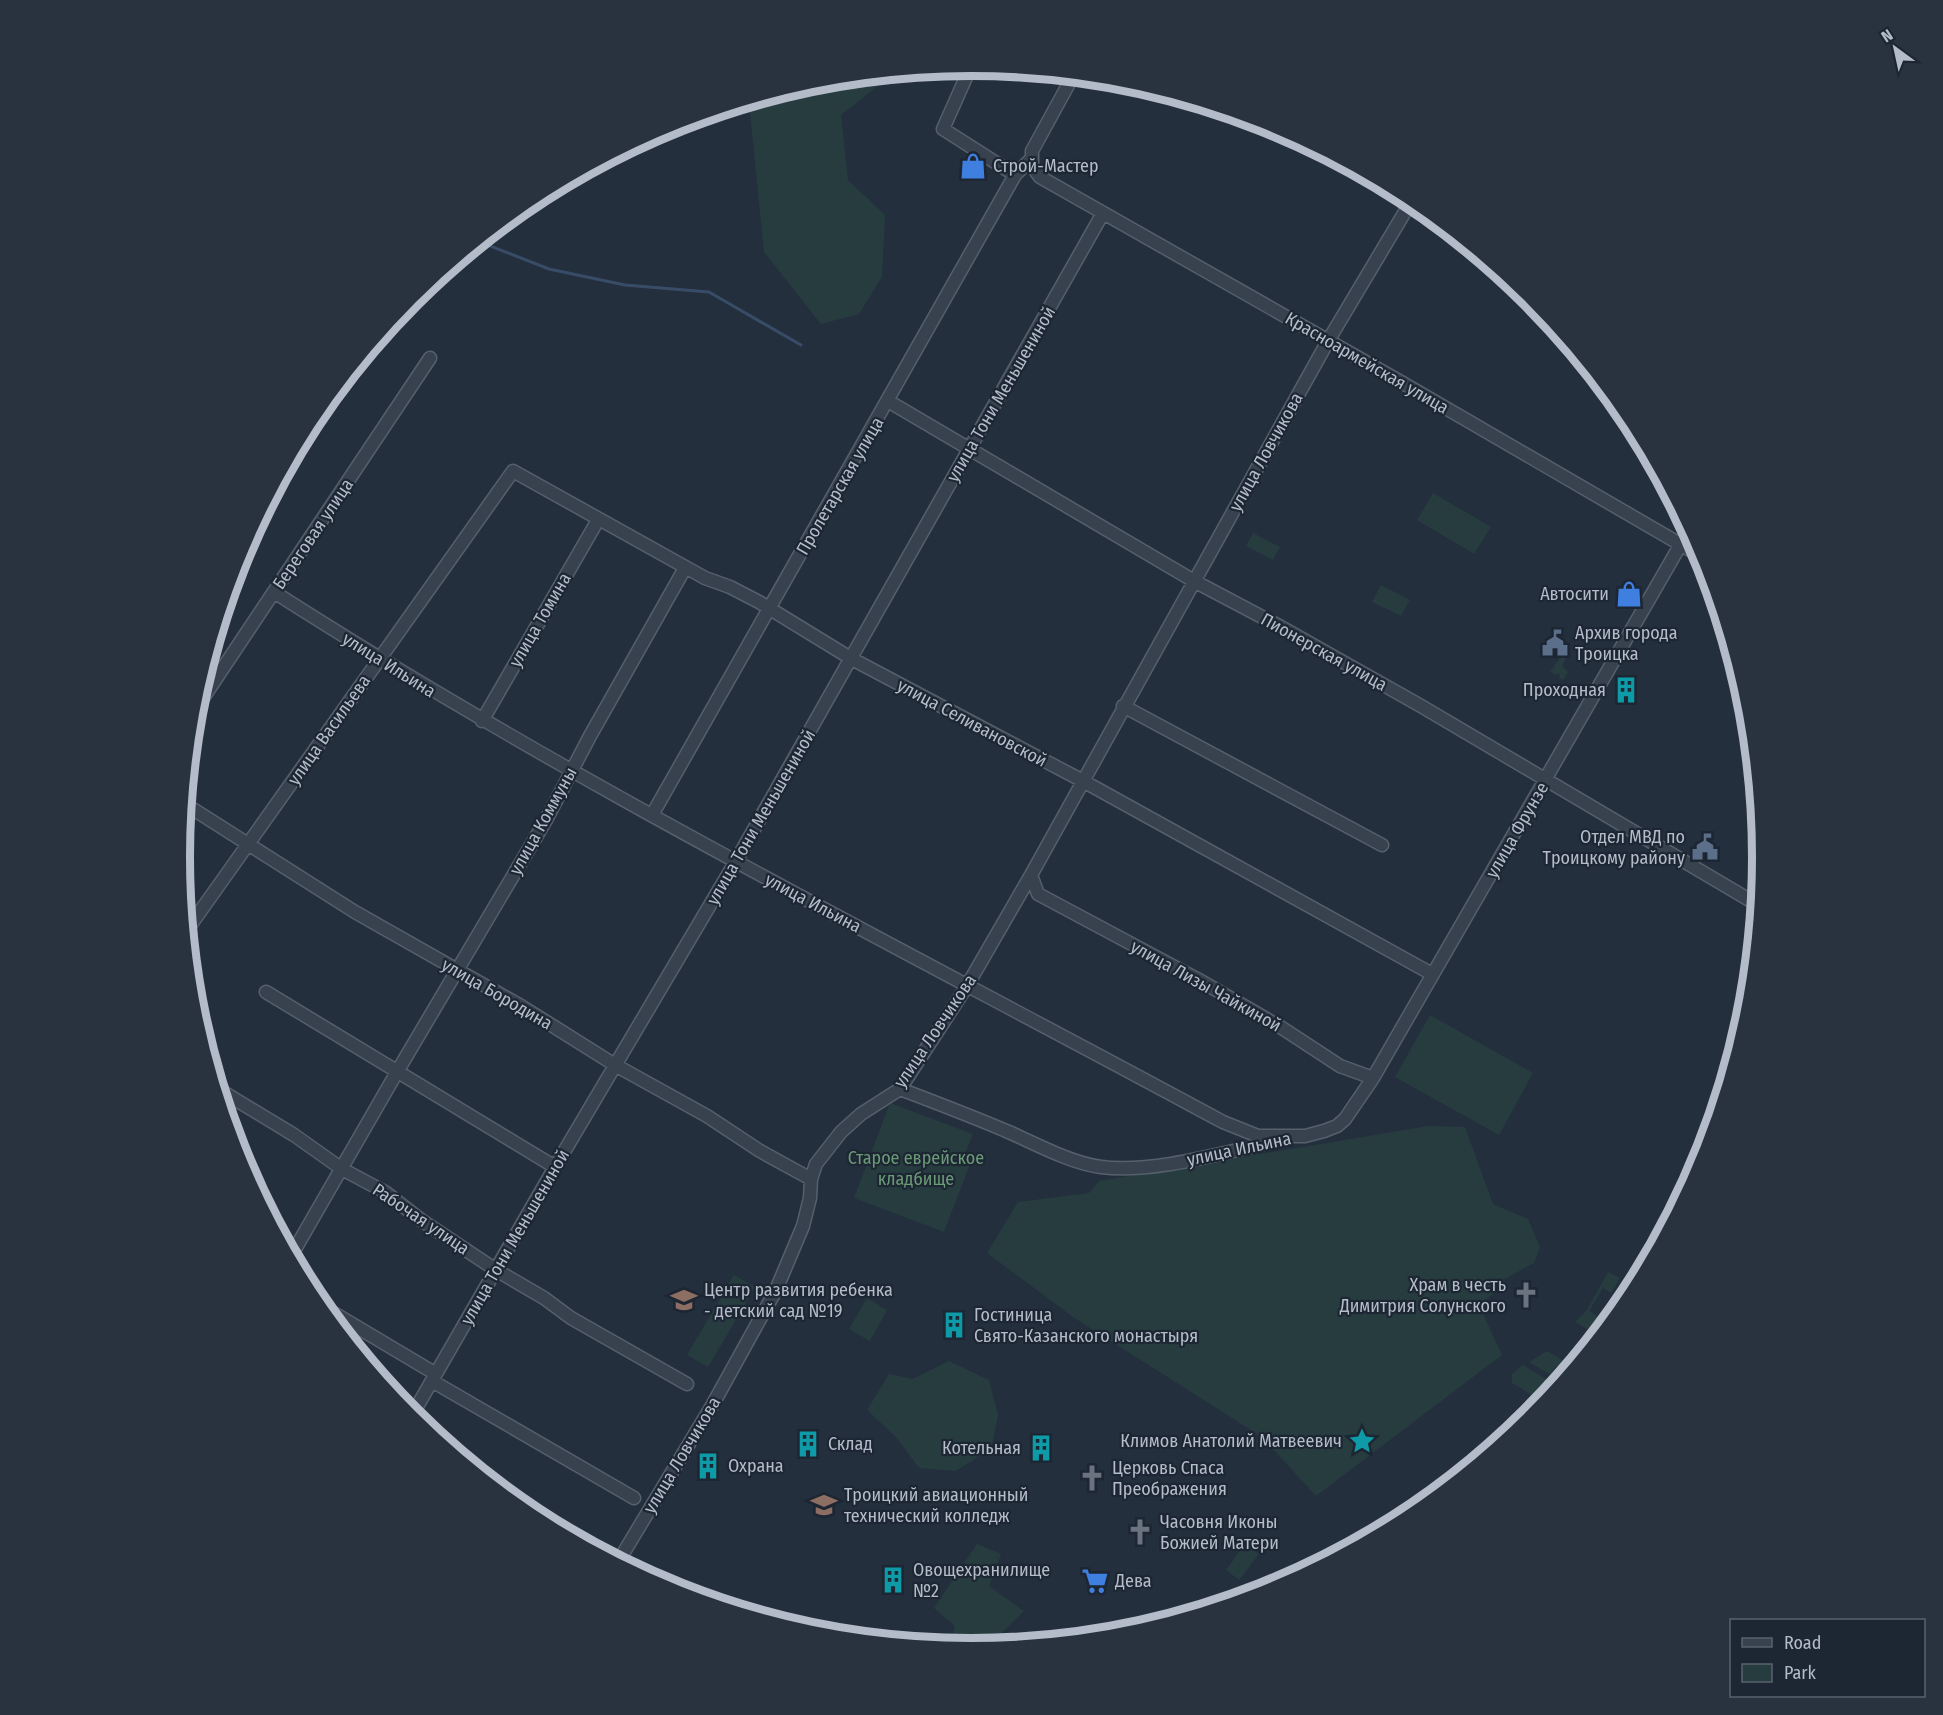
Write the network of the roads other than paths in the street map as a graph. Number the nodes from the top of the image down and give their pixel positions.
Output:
1 (966, 76) edge
2 (1069, 83) edge
3 (1032, 163) junction
4 (1015, 175) junction
5 (1407, 209) edge
6 (1103, 213) junction
7 (1328, 341) junction
8 (430, 358) dead end
9 (888, 401) junction
10 (969, 449) junction
11 (513, 471) joint
12 (598, 520) junction
13 (1684, 539) edge
14 (1681, 545) junction
15 (1689, 549) edge
16 (685, 568) junction
17 (1194, 581) junction
18 (274, 592) junction
19 (770, 609) junction
20 (852, 659) junction
21 (379, 660) junction
22 (210, 688) edge
23 (1124, 706) junction
24 (482, 721) junction
25 (572, 772) junction
26 (1547, 779) junction
27 (1083, 781) junction
28 (192, 808) edge
29 (652, 815) junction
30 (248, 845) junction
31 (1382, 845) dead end
32 (736, 861) junction
33 (1031, 875) junction
34 (1038, 894) junction
35 (1019, 896) junction
36 (1751, 901) edge
37 (193, 921) edge
38 (458, 971) junction
39 (1432, 974) junction
40 (967, 986) junction
41 (266, 992) dead end
42 (615, 1065) junction
43 (397, 1072) junction
44 (1373, 1078) junction
45 (900, 1089) junction
46 (227, 1094) edge
47 (1337, 1126) joint
48 (1305, 1136) junction
49 (555, 1167) junction
50 (342, 1169) junction
51 (811, 1179) junction
52 (295, 1249) edge
53 (496, 1270) junction
54 (342, 1319) edge
55 (434, 1378) junction
56 (687, 1384) dead end
57 (417, 1407) edge
58 (634, 1498) dead end
59 (622, 1556) edge

1 - 4 street
2 - 3 street, Пролетарская улица
3 - 4 street, Пролетарская улица
3 - 6 street, Красноармейская улица
4 - 9 street, Пролетарская улица
5 - 7 street, улица Ловчикова
6 - 7 street, Красноармейская улица
6 - 10 street, улица Тони Меньшениной
7 - 14 street, Красноармейская улица
7 - 17 street, улица Ловчикова
8 - 18 street, Береговая улица
9 - 10 street, Пионерская улица
9 - 19 street, Пролетарская улица
10 - 17 street, Пионерская улица
10 - 20 street, улица Тони Меньшениной
11 - 12 street, улица Селивановской
11 - 21 street, улица Васильева
12 - 16 street, улица Селивановской
12 - 24 street, улица Томина
13 - 14 street, улица Фрунзе
14 - 15 street, Красноармейская улица
14 - 26 street, улица Фрунзе
16 - 19 street, улица Селивановской
16 - 25 street, улица Коммуны
17 - 23 street, улица Ловчикова
17 - 26 street, Пионерская улица
18 - 21 street, улица Ильина
18 - 22 street, Береговая улица
19 - 20 street, улица Селивановской
19 - 29 street, Пролетарская улица
20 - 27 street, улица Селивановской
20 - 32 street, улица Тони Меньшениной
21 - 24 street, улица Ильина
21 - 30 street, улица Васильева
23 - 27 street, улица Ловчикова
23 - 31 street
24 - 25 street, улица Ильина
25 - 29 street, улица Ильина
25 - 38 street, улица Коммуны
26 - 36 street, Пионерская улица
26 - 39 street, улица Фрунзе
27 - 33 street, улица Ловчикова
27 - 39 street, улица Селивановской
28 - 30 street, улица Бородина
29 - 32 street, улица Ильина
30 - 37 street, улица Васильева
30 - 38 street, улица Бородина
32 - 40 street, улица Ильина
32 - 42 street, улица Тони Меньшениной
33 - 34 street
33 - 35 street, улица Ловчикова
34 - 35 street
34 - 44 street, улица Лизы Чайкиной
35 - 40 street, улица Ловчикова
38 - 42 street, улица Бородина
38 - 43 street, улица Коммуны
39 - 44 street, улица Фрунзе
40 - 45 street, улица Ловчикова
40 - 48 street, улица Ильина
41 - 43 street
42 - 49 street, улица Тони Меньшениной
42 - 51 street, улица Бородина
43 - 49 street
43 - 50 street, улица Коммуны
44 - 47 street, улица Фрунзе
45 - 48 street, улица Ильина
45 - 51 street, улица Ловчикова
46 - 50 street, Рабочая улица
47 - 48 street, улица Ильина
49 - 53 street, улица Тони Меньшениной
50 - 52 street, улица Коммуны
50 - 53 street, Рабочая улица
51 - 59 street, улица Ловчикова
53 - 55 street, улица Тони Меньшениной
53 - 56 street, Рабочая улица
54 - 55 street
55 - 57 street, улица Тони Меньшениной
55 - 58 street

